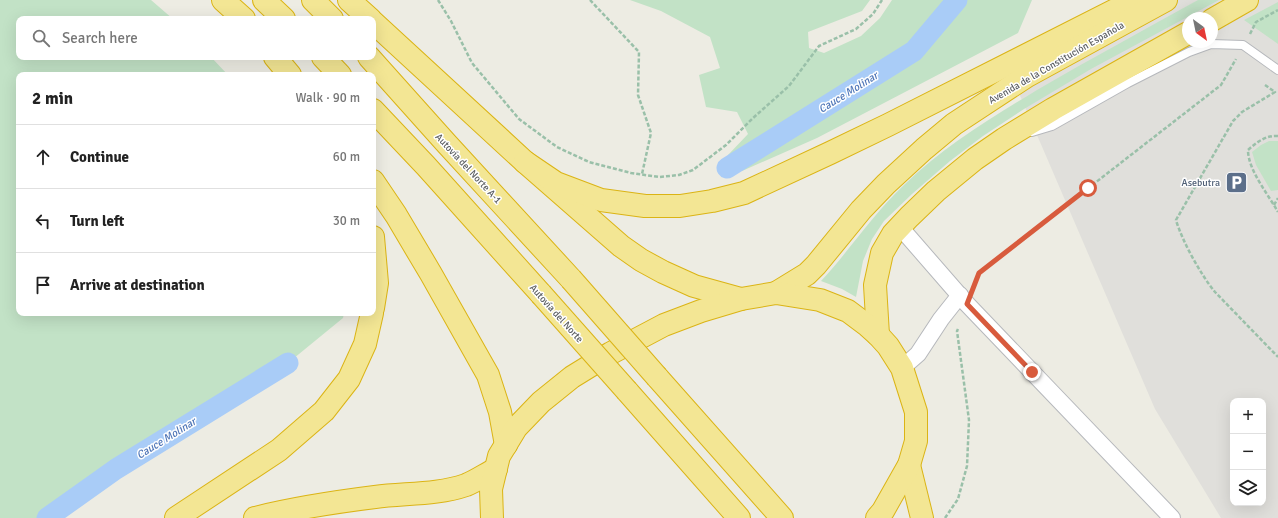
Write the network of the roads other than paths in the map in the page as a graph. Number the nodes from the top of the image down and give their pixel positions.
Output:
1 (223, 0) edge
2 (264, 0) edge
3 (313, 0) edge
4 (349, 0) edge
5 (1135, 0) edge
6 (1166, 0) edge
7 (1247, 0) edge
8 (241, 16) edge
9 (281, 16) edge
10 (329, 16) edge
11 (367, 16) edge
12 (1218, 17) edge
13 (376, 25) edge
14 (1182, 36) edge
15 (278, 60) edge
16 (326, 60) edge
17 (372, 60) edge
18 (1278, 70) edge
19 (288, 72) edge
20 (337, 72) edge
21 (376, 113) edge
22 (1004, 139) junction
23 (525, 162) junction
24 (376, 185) edge
25 (900, 227) junction
26 (776, 293) junction
27 (741, 299) junction
28 (963, 300) junction
29 (371, 316) edge
30 (878, 335) junction
31 (902, 368) junction
32 (506, 445) junction
33 (909, 465) junction
34 (496, 469) junction
35 (176, 518) edge
36 (255, 518) edge
37 (492, 518) edge
38 (740, 518) edge
39 (782, 518) edge
40 (877, 518) edge
41 (922, 518) edge
42 (1172, 518) edge

1 - 8 highway
2 - 9 highway
3 - 10 highway
4 - 11 highway
5 - 23 highway
6 - 26 highway, Avenida de la Constitución Española
7 - 12 highway
13 - 23 highway
14 - 22 highway
15 - 19 highway
16 - 20 highway
17 - 39 highway, Autovía del Norte A-1, bridge
18 - 22 lane
21 - 38 highway, Autovía del Norte, bridge
22 - 25 highway
23 - 27 highway
24 - 32 highway
25 - 28 street
25 - 30 highway
26 - 27 highway
26 - 30 highway
27 - 32 highway
28 - 31 street
28 - 42 street
29 - 35 highway
30 - 31 highway
31 - 33 highway
32 - 34 highway
33 - 40 highway
33 - 41 highway
34 - 36 highway
34 - 37 highway

